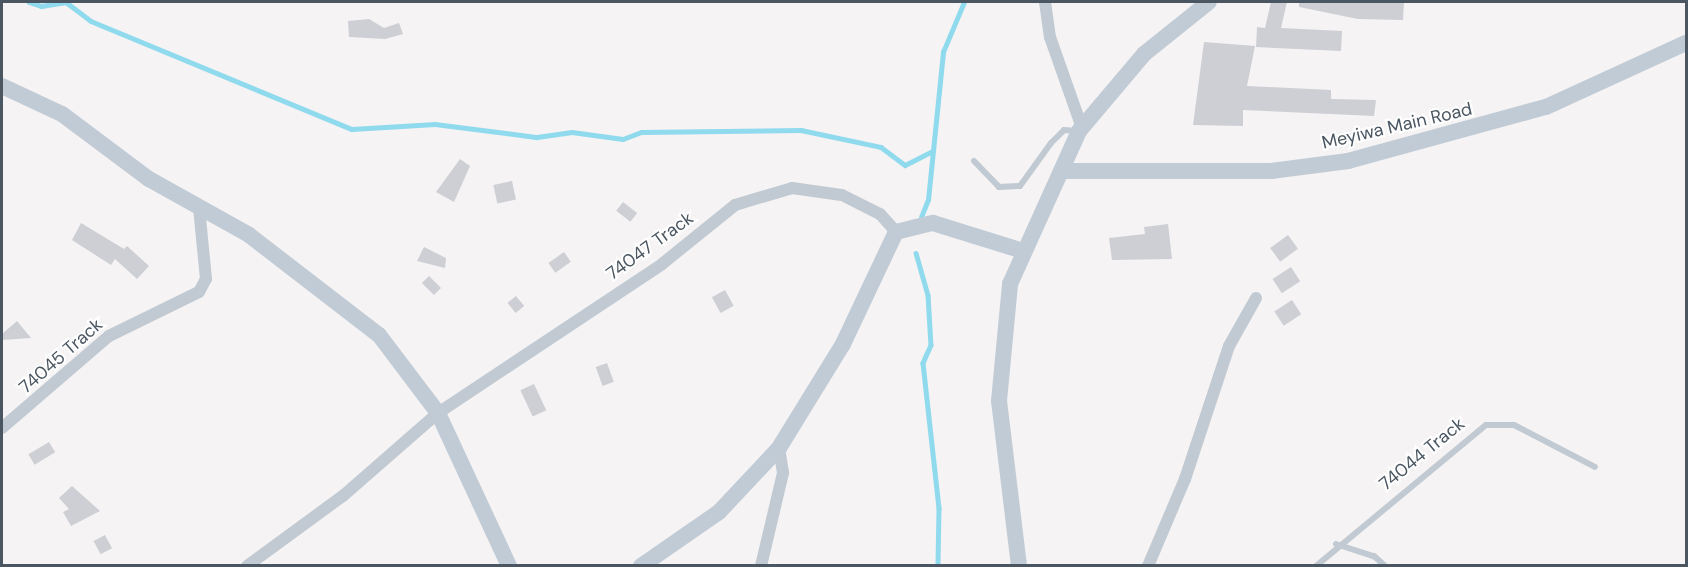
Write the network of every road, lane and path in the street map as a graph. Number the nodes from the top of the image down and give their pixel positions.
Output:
1 (1045, 2) edge
2 (1209, 2) edge
3 (1686, 43) edge
4 (2, 86) edge
5 (1081, 130) junction
6 (974, 160) dead end
7 (1064, 171) junction
8 (199, 208) junction
9 (901, 229) junction
10 (1023, 250) junction
11 (1256, 298) dead end
12 (438, 412) junction
13 (2, 428) edge
14 (779, 448) junction
15 (1595, 467) dead end
16 (1336, 544) junction
17 (247, 566) edge
18 (509, 566) edge
19 (641, 566) edge
20 (761, 566) edge
21 (1019, 566) edge
22 (1148, 566) edge
23 (1316, 566) edge
24 (1385, 566) edge

1 - 5 street
2 - 5 street
3 - 7 street, Meyiwa Main Road
4 - 8 street
5 - 6 lane
5 - 7 street
7 - 10 street
8 - 12 street
8 - 13 street, 74045 Track
9 - 10 street
9 - 12 street, 74047 Track
9 - 14 street
10 - 21 street
11 - 22 street
12 - 17 street
12 - 18 street
14 - 19 street
14 - 20 street
15 - 16 lane, 74044 Track
16 - 23 lane, 74044 Track
16 - 24 lane

